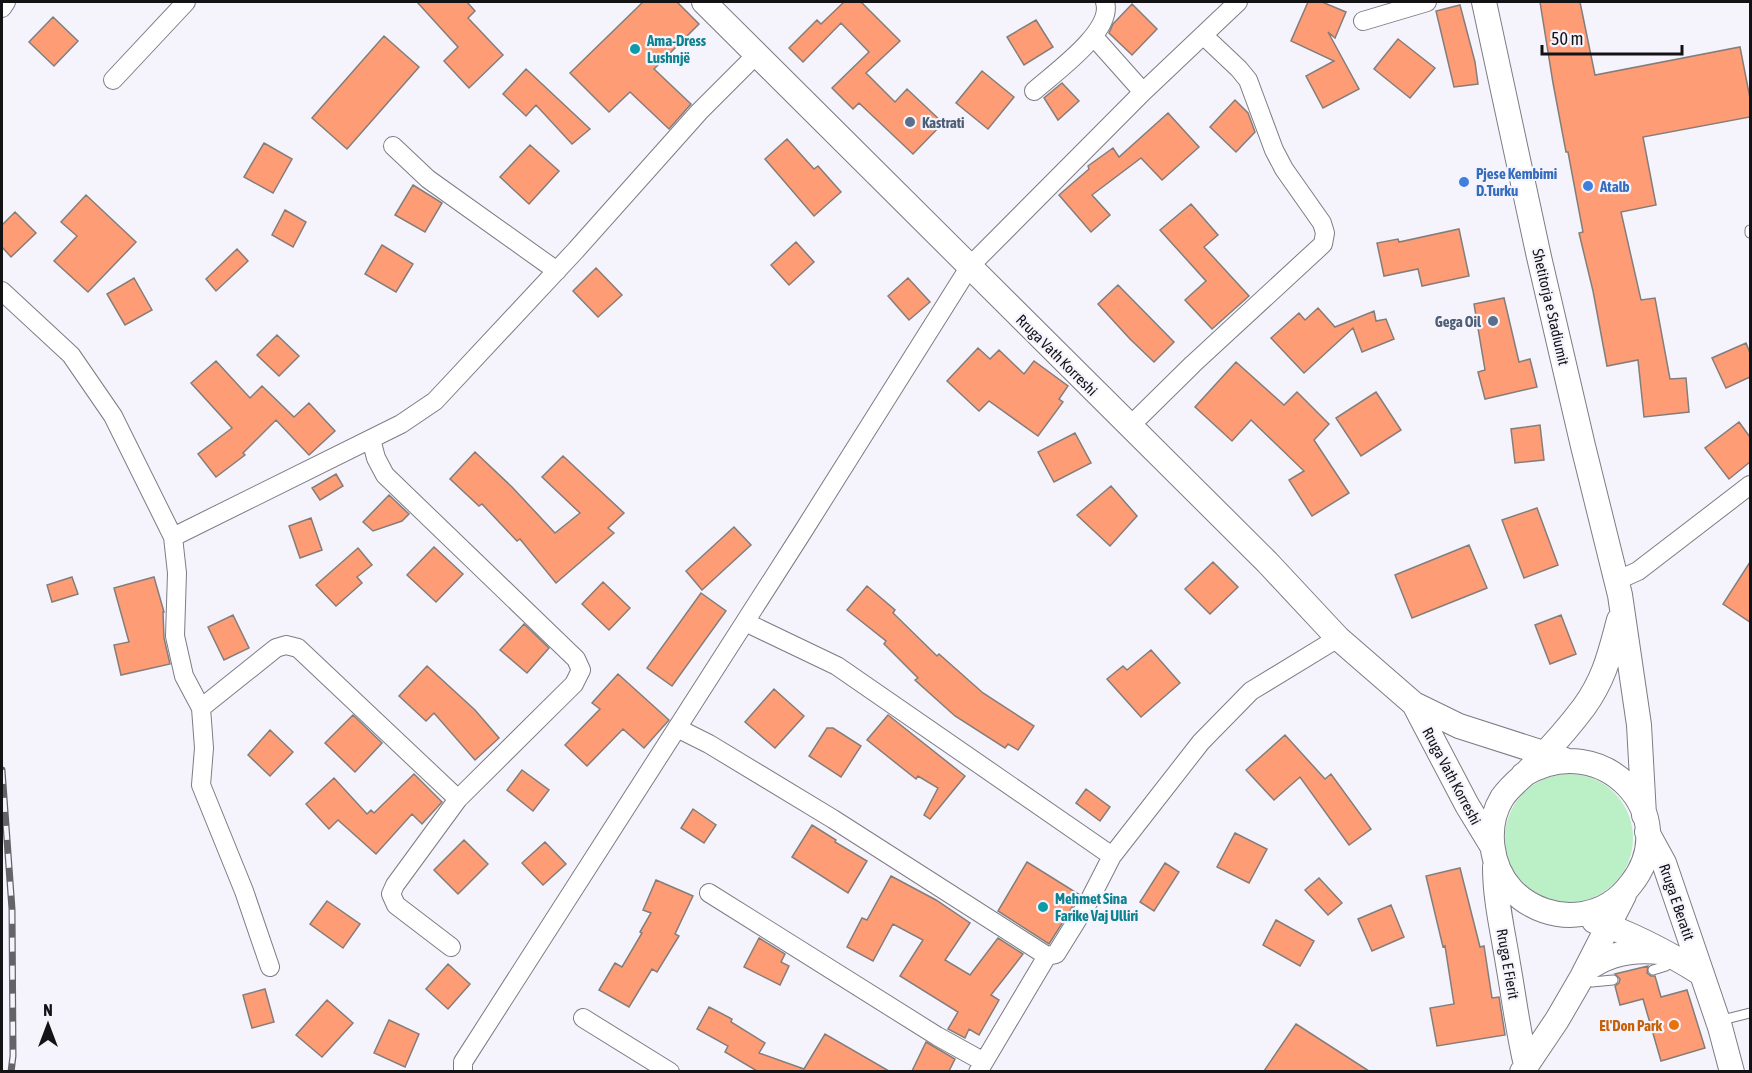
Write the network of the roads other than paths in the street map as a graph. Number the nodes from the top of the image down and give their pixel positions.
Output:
1 (186, 2) edge
2 (704, 2) edge
3 (1105, 2) edge
4 (1238, 2) edge
5 (1427, 2) edge
6 (1484, 2) edge
7 (1363, 21) dead end
8 (1203, 35) junction
9 (1094, 37) junction
10 (756, 55) junction
11 (113, 80) dead end
12 (1034, 91) dead end
13 (1143, 92) junction
14 (393, 146) dead end
15 (970, 266) junction
16 (557, 271) junction
17 (2, 291) edge
18 (1129, 427) junction
19 (371, 439) junction
20 (1750, 485) edge
21 (173, 537) junction
22 (1616, 581) junction
23 (1621, 612) junction
24 (745, 622) junction
25 (1338, 638) junction
26 (1414, 705) junction
27 (1584, 706) junction
28 (201, 708) junction
29 (677, 728) junction
30 (1492, 737) junction
31 (1554, 757) junction
32 (458, 799) junction
33 (1646, 824) junction
34 (1493, 854) junction
35 (1112, 856) junction
36 (1626, 891) junction
37 (709, 893) dead end
38 (1575, 915) junction
39 (1608, 926) junction
40 (451, 947) dead end
41 (1047, 956) junction
42 (1664, 959) junction
43 (270, 967) dead end
44 (1584, 974) junction
45 (1702, 974) junction
46 (1613, 980) dead end
47 (1750, 1012) edge
48 (583, 1018) dead end
49 (1718, 1021) junction
50 (981, 1067) edge
51 (1524, 1068) edge
52 (463, 1071) edge
53 (670, 1071) edge
54 (1732, 1071) edge

1 - 11 street
2 - 10 main road, Rruga Vath Korreshi
3 - 9 street
4 - 8 street
5 - 7 street
6 - 22 main road, Shetitorja e Stadiumit
8 - 13 street
8 - 18 street
9 - 12 street
9 - 13 street
10 - 15 main road, Rruga Vath Korreshi
10 - 16 street
13 - 15 street
14 - 16 street
15 - 18 main road, Rruga Vath Korreshi
15 - 24 street
16 - 19 street
17 - 21 street
18 - 25 main road, Rruga Vath Korreshi
19 - 21 street
19 - 32 street
20 - 22 street
21 - 28 street
22 - 23 main road, Shetitorja e Stadiumit
23 - 27 main road, Shetitorja e Stadiumit
23 - 33 main road, Shetitorja e Stadiumit
24 - 29 street
24 - 35 street
25 - 26 main road, Rruga Vath Korreshi
25 - 35 street
26 - 30 main road, Rruga Vath Korreshi
26 - 34 main road, Rruga Vath Korreshi
27 - 30 main road
27 - 31 main road, Shetitorja e Stadiumit
28 - 32 street
28 - 43 street
29 - 41 street
29 - 52 street
30 - 31 main road, Rruga Vath Korreshi
31 - 33 main road
31 - 34 main road
32 - 40 street
33 - 36 main road
33 - 45 main road, Rruga E Beratit
34 - 38 main road
34 - 51 main road, Rruga E Fierit
35 - 41 street
36 - 38 main road
36 - 39 main road, Rruga E Fierit
37 - 50 street
38 - 39 main road, Rruga E Beratit
39 - 42 main road, Rruga E Beratit
39 - 44 main road, Rruga E Fierit
41 - 50 street
42 - 44 main road
42 - 45 main road, Rruga E Beratit
44 - 46 lane
44 - 51 main road, Rruga E Fierit
45 - 49 main road, Rruga E Beratit
47 - 49 lane
48 - 53 street
49 - 54 main road, Rruga E Beratit

